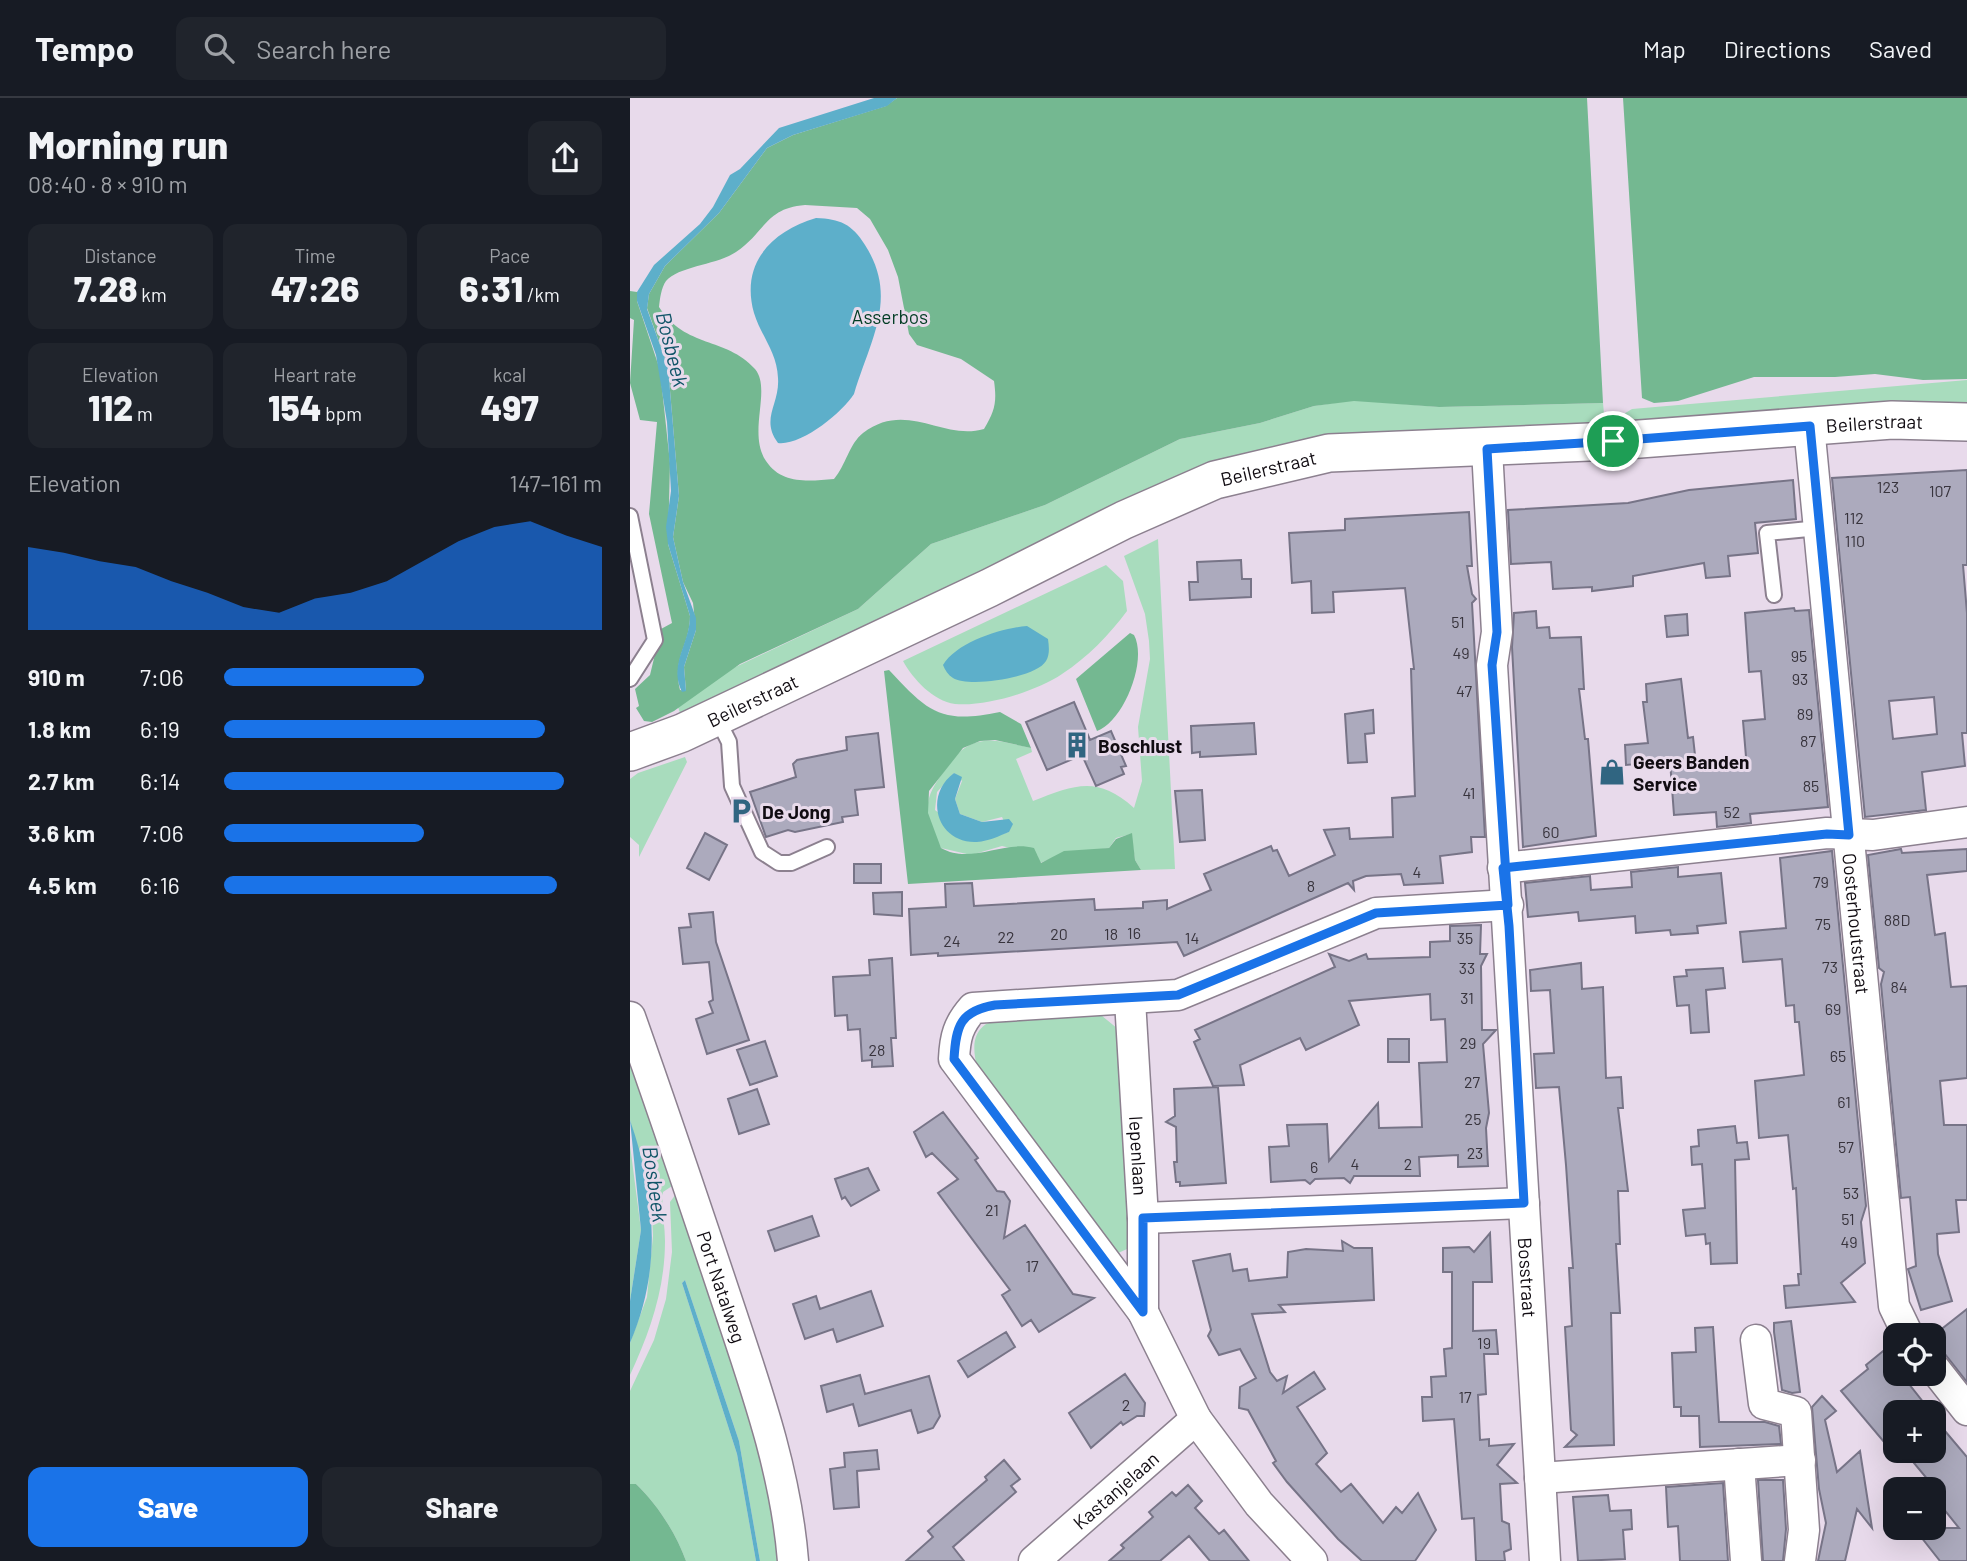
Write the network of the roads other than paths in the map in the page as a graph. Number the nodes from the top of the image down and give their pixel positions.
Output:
1 (1967, 422) edge
2 (1810, 426) junction
3 (1487, 449) junction
4 (630, 516) edge
5 (1819, 528) junction
6 (1774, 595) dead end
7 (630, 679) edge
8 (716, 717) junction
9 (630, 752) edge
10 (1967, 822) edge
11 (1849, 835) junction
12 (827, 847) dead end
13 (1503, 868) junction
14 (1508, 905) junction
15 (1130, 1000) junction
16 (630, 1017) edge
17 (1524, 1203) junction
18 (1143, 1218) junction
19 (1143, 1312) junction
20 (1902, 1323) edge
21 (1756, 1340) dead end
22 (1946, 1383) edge
23 (1967, 1410) edge
24 (1196, 1419) junction
25 (1800, 1460) junction
26 (1739, 1465) junction
27 (1540, 1478) junction
28 (793, 1561) edge
29 (1034, 1561) edge
30 (1312, 1561) edge
31 (1545, 1561) edge
32 (1746, 1561) edge
33 (1800, 1561) edge

1 - 2 street, Beilerstraat
2 - 3 street, Beilerstraat
2 - 5 street, Oosterhoutstraat
3 - 8 street, Beilerstraat
3 - 13 street, Bosstraat
4 - 7 lane
5 - 6 lane
5 - 11 street, Oosterhoutstraat
8 - 9 street, Beilerstraat
8 - 12 lane
10 - 11 street
11 - 13 street
11 - 20 street, Oosterhoutstraat
13 - 14 street, Bosstraat
14 - 15 street
14 - 17 street, Bosstraat
15 - 18 street, Iepenlaan
15 - 19 street, Iepenlaan
16 - 28 street, Port Natalweg
17 - 18 street
17 - 27 street, Bosstraat
18 - 19 street, Iepenlaan
19 - 24 street, Iepenlaan
21 - 25 street
22 - 23 street
24 - 29 street, Kastanjelaan
24 - 30 street, Iepenlaan
25 - 26 street
25 - 33 street
26 - 27 street
26 - 32 street
27 - 31 street, Bosstraat

